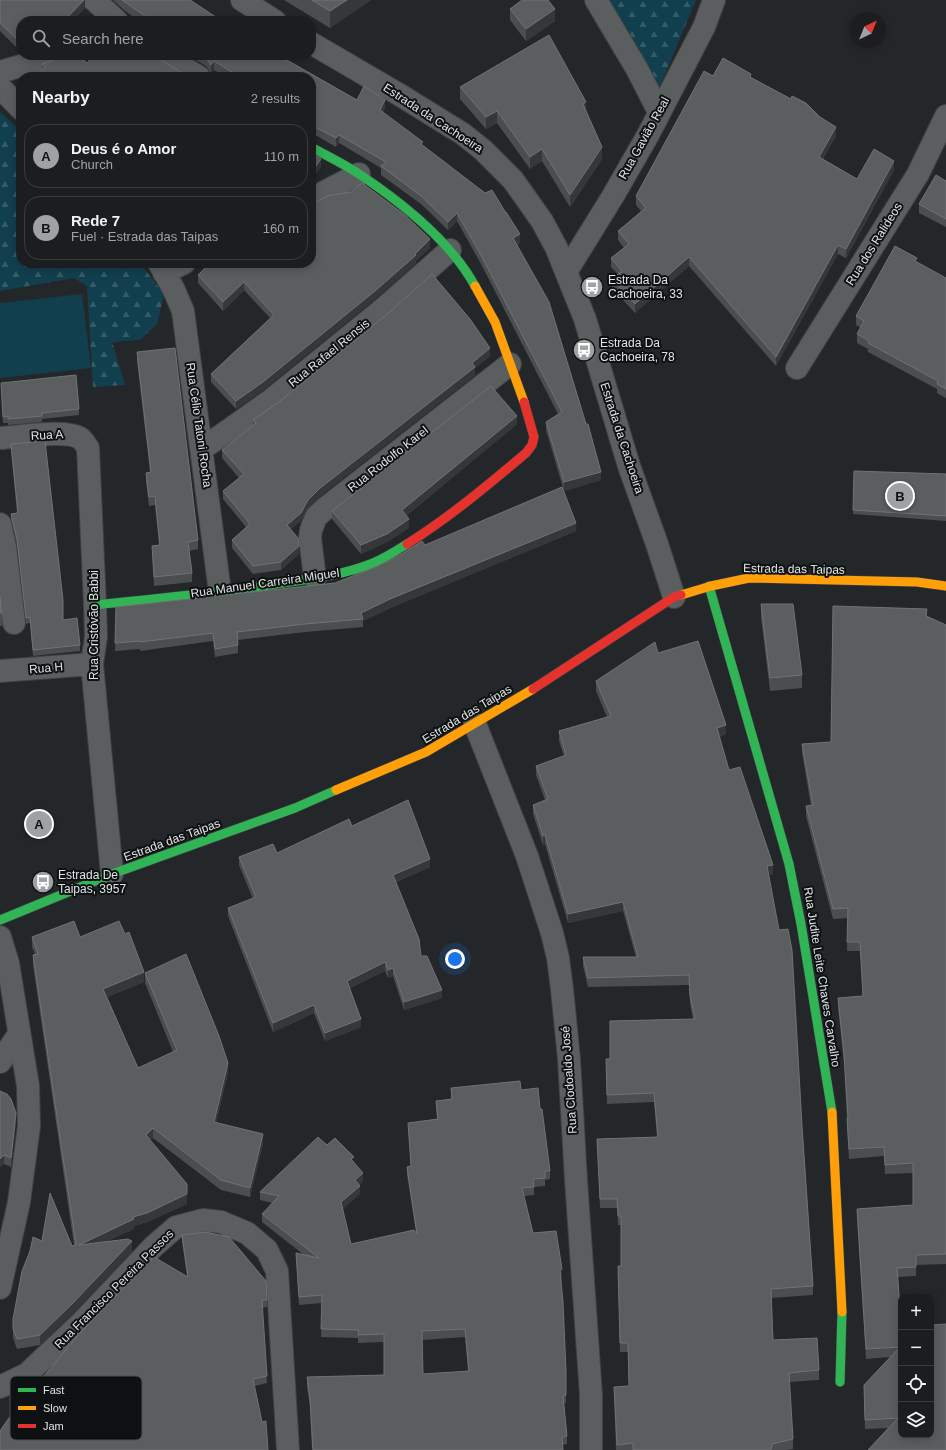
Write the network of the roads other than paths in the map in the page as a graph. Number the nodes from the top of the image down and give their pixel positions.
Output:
1 (94, 0) edge
2 (242, 0) edge
3 (596, 0) edge
4 (714, 0) edge
5 (112, 16) edge
6 (266, 16) edge
7 (316, 46) edge
8 (41, 60) edge
9 (171, 60) edge
10 (0, 72) edge
11 (191, 72) edge
12 (0, 87) edge
13 (16, 104) edge
14 (659, 112) junction
15 (946, 116) edge
16 (316, 149) edge
17 (359, 174) junction
18 (316, 196) edge
19 (450, 250) junction
20 (162, 268) edge
21 (566, 272) junction
22 (510, 364) junction
23 (797, 368) dead end
24 (0, 438) edge
25 (88, 448) joint
26 (202, 449) junction
27 (0, 524) edge
28 (316, 578) junction
29 (709, 586) junction
30 (946, 586) edge
31 (220, 592) junction
32 (674, 597) junction
33 (95, 605) junction
34 (14, 623) dead end
35 (92, 664) junction
36 (0, 671) edge
37 (475, 724) junction
38 (112, 874) junction
39 (0, 920) edge
40 (0, 937) edge
41 (19, 1034) junction
42 (0, 1062) edge
43 (0, 1288) edge
44 (23, 1376) edge
45 (10, 1382) edge
46 (840, 1382) dead end
47 (0, 1387) edge
48 (288, 1450) edge
49 (592, 1450) edge

1 - 5 street
2 - 6 street
3 - 14 street
4 - 14 street, Rua Gavião Real
7 - 21 street, Estrada da Cachoeira
8 - 10 street
9 - 11 street
12 - 13 street
14 - 21 street, Rua Gavião Real
15 - 23 street, Rua dos Ralideos
16 - 17 street, Rua Manuel Carreira Miguel
17 - 18 street
17 - 19 street, Rua Manuel Carreira Miguel
19 - 22 street, Rua Manuel Carreira Miguel
19 - 26 street, Rua Rafael Rensis
20 - 26 street, Rua Célio Tatoni Rocha
21 - 32 street, Estrada da Cachoeira
22 - 28 street, Rua Rodolfo Karel
22 - 28 street, Rua Manuel Carreira Miguel
24 - 25 street, Rua A
25 - 33 street, Rua Cristóvão Babbi
26 - 31 street, Rua Célio Tatoni Rocha
27 - 34 street
28 - 31 street, Rua Manuel Carreira Miguel
29 - 30 street, Estrada das Taipas
29 - 32 street, Estrada das Taipas
29 - 46 street, Rua Judite Leite Chaves Carvalho
31 - 33 street, Rua Manuel Carreira Miguel
32 - 37 street, Estrada das Taipas
33 - 35 street, Rua Cristóvão Babbi
35 - 36 street, Rua H
35 - 38 street, Rua Cristóvão Babbi
37 - 38 street, Estrada das Taipas
37 - 49 street, Rua Clodoaldo José
38 - 39 street, Estrada das Taipas
40 - 41 street
41 - 42 street
41 - 43 street
44 - 48 street, Rua Francisco Pereira Passos
45 - 47 street, Rua Francisco Pereira Passos

